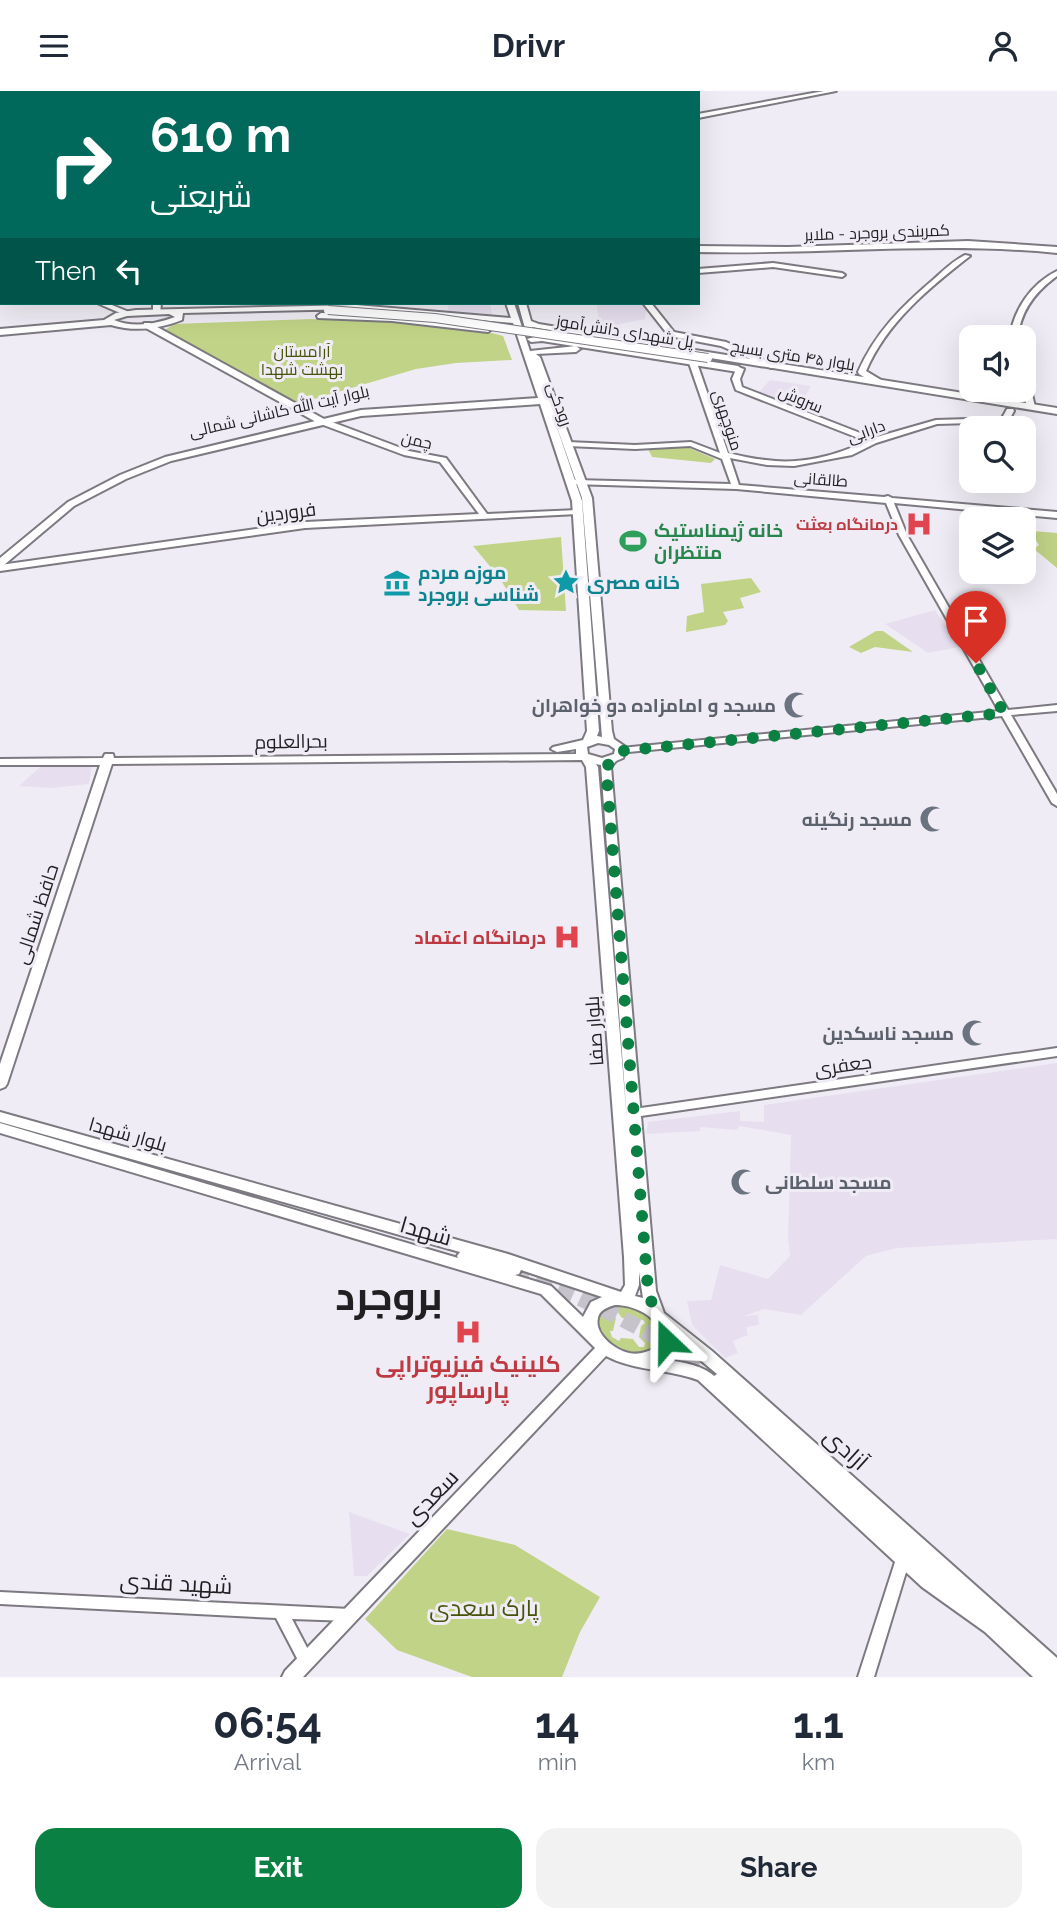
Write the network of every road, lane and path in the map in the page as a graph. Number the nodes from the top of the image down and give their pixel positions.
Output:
1 (814, 91) edge
2 (833, 91) edge
3 (700, 111) edge
4 (700, 117) edge
5 (700, 246) edge
6 (1057, 248) edge
7 (967, 256) dead end
8 (700, 271) edge
9 (1057, 273) edge
10 (842, 275) dead end
11 (104, 305) edge
12 (108, 305) edge
13 (511, 305) edge
14 (522, 305) edge
15 (648, 305) edge
16 (157, 307) edge
17 (169, 311) junction
18 (324, 312) junction
19 (130, 314) junction
20 (112, 317) junction
21 (177, 319) junction
22 (147, 325) junction
23 (1018, 325) edge
24 (0, 326) edge
25 (0, 332) edge
26 (525, 336) junction
27 (722, 362) junction
28 (693, 363) junction
29 (774, 366) junction
30 (740, 369) junction
31 (862, 372) junction
32 (848, 377) junction
33 (878, 382) junction
34 (546, 399) junction
35 (1030, 402) edge
36 (1031, 407) junction
37 (1010, 411) junction
38 (1057, 411) edge
39 (1057, 418) edge
40 (317, 419) junction
41 (873, 441) junction
42 (568, 445) junction
43 (725, 457) junction
44 (577, 482) junction
45 (736, 487) junction
46 (888, 498) junction
47 (920, 501) junction
48 (578, 512) junction
49 (895, 514) junction
50 (484, 515) junction
51 (1057, 515) edge
52 (0, 554) edge
53 (582, 564) junction
54 (594, 564) junction
55 (0, 566) edge
56 (586, 629) junction
57 (599, 629) junction
58 (588, 653) junction
59 (600, 653) junction
60 (1057, 708) edge
61 (1004, 713) junction
62 (609, 740) junction
63 (585, 751) junction
64 (621, 751) junction
65 (0, 757) edge
66 (108, 758) junction
67 (610, 761) junction
68 (0, 762) edge
69 (1057, 803) edge
70 (615, 960) junction
71 (1057, 1052) edge
72 (0, 1084) edge
73 (634, 1113) junction
74 (0, 1117) edge
75 (0, 1128) edge
76 (236, 1192) junction
77 (514, 1270) tunnel mouth
78 (563, 1278) junction
79 (550, 1294) junction
80 (624, 1298) junction
81 (657, 1315) junction
82 (600, 1344) junction
83 (707, 1355) junction
84 (636, 1360) junction
85 (692, 1371) junction
86 (720, 1379) tunnel mouth
87 (903, 1559) junction
88 (938, 1577) joint
89 (0, 1598) edge
90 (281, 1611) junction
91 (350, 1615) junction
92 (996, 1623) junction
93 (306, 1661) junction
94 (1057, 1669) edge
95 (291, 1677) edge
96 (866, 1677) edge
97 (1045, 1677) edge

1 - 3 street
2 - 4 street
5 - 6 highway, کمربندی بروجرد - ملایر
7 - 31 street
8 - 10 street
9 - 23 street
11 - 20 street
12 - 19 street
13 - 26 main road, رودکی
14 - 26 main road, رودکی
15 - 29 street
16 - 17 main road
16 - 19 main road
17 - 18 main road
17 - 21 main road
18 - 21 main road
18 - 26 main road
18 - 26 main road
18 - 27 main road, پل شهدای دانش‌آموز, bridge
19 - 20 main road
20 - 22 main road
20 - 24 main road
20 - 25 main road
21 - 22 main road
22 - 40 street, چمن
26 - 27 main road, بلوار ۴۵ متری بسیج
26 - 28 main road, بلوار ۴۵ متری بسیج
26 - 34 main road, رودکی
27 - 28 main road, بلوار ۴۵ متری بسیج
27 - 29 main road, بلوار ۴۵ متری بسیج
27 - 30 main road, بلوار ۴۵ متری بسیج
28 - 43 street, منوچهری
29 - 32 main road, بلوار ۴۵ متری بسیج
30 - 37 main road, بلوار ۴۵ متری بسیج
30 - 41 street, سروش
31 - 32 street
31 - 33 street
32 - 33 main road, بلوار ۴۵ متری بسیج
33 - 36 main road, بلوار ۴۵ متری بسیج
34 - 40 main road, بلوار آیت الله کاشانی شمالی
34 - 42 main road, رودکی
34 - 44 main road, رودکی
35 - 36 street
36 - 38 main road, بلوار ۴۵ متری بسیج
37 - 39 main road, بلوار ۴۵ متری بسیج
37 - 41 street, دارابی
40 - 50 street, چمن
40 - 52 main road, بلوار آیت الله کاشانی شمالی
40 - 55 main road, بلوار آیت الله کاشانی شمالی
41 - 43 street, دارابی
42 - 43 street, دارابی
42 - 44 main road, رودکی
43 - 45 street, منوچهری
44 - 45 street, طالقانی
44 - 48 main road, بلوار صفا
44 - 54 main road
45 - 46 street, طالقانی
46 - 47 street, طالقانی
46 - 49 street
47 - 49 street
47 - 51 street, طالقانی
48 - 50 street, فروردین
48 - 53 main road, بلوار صفا
49 - 61 street
50 - 55 street, فروردین
53 - 54 main road
53 - 56 main road, بلوار صفا
54 - 57 main road
56 - 57 main road
56 - 58 main road, بلوار صفا
57 - 59 main road
58 - 59 main road
58 - 63 main road, بلوار صفا
59 - 62 main road
60 - 61 street
61 - 64 street
61 - 69 street
62 - 63 main road
62 - 64 main road
63 - 66 main road, بحرالعلوم
63 - 67 main road
63 - 70 main road, بلوار صفا
64 - 67 main road
65 - 66 main road, بحرالعلوم
66 - 68 main road, بحرالعلوم
66 - 72 main road, حافظ شمالی
67 - 70 main road, بلوار صفا
70 - 73 main road, بلوار صفا
70 - 80 main road, بلوار صفا
71 - 73 street, جعفری
73 - 81 main road, بلوار صفا
74 - 76 main road, بلوار شهدا
75 - 76 main road, بلوار شهدا
76 - 77 main road
76 - 78 main road, شهدا
76 - 79 main road, شهدا
78 - 79 main road
78 - 80 main road, شهدا
79 - 82 main road, شهدا
80 - 81 main road
80 - 82 main road
81 - 83 main road, آزادی
81 - 84 main road
82 - 84 main road
82 - 91 main road, سعدی
83 - 85 main road
83 - 92 main road, آزادی
84 - 85 main road, آزادی
85 - 87 main road, آزادی
86 - 88 main road
87 - 92 main road, آزادی
87 - 96 street
88 - 92 main road
89 - 90 street, شهید قندی
90 - 91 street, شهید قندی
90 - 93 street
91 - 93 main road, سعدی
92 - 94 main road
92 - 97 main road
93 - 95 main road, سعدی

